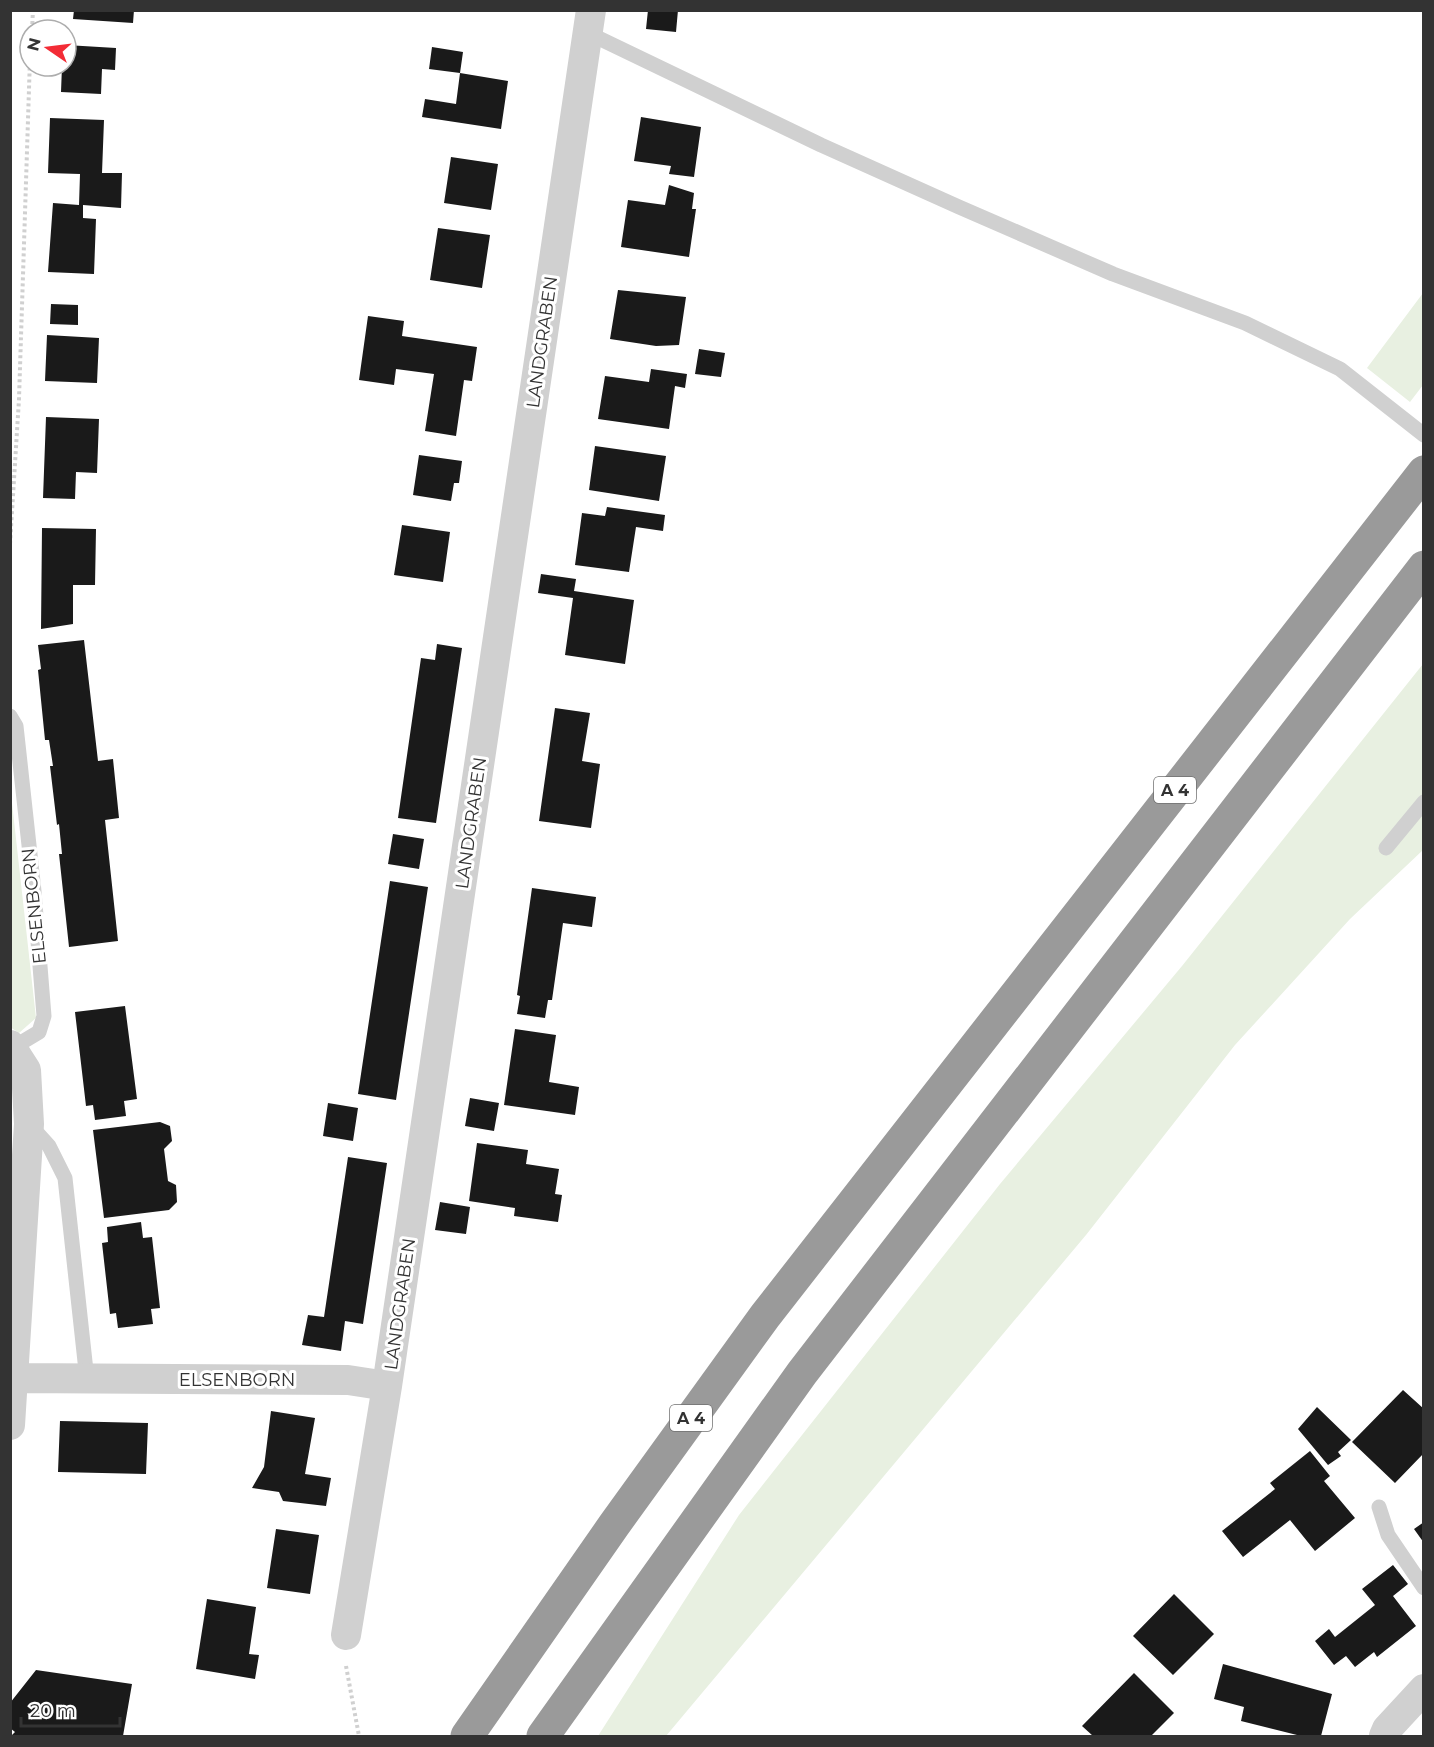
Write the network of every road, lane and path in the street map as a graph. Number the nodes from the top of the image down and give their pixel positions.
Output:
1 (590, 22) edge
2 (29, 78) edge
3 (1424, 435) edge
4 (1424, 472) edge
5 (10, 544) edge
6 (1424, 567) edge
7 (10, 716) edge
8 (1424, 802) edge
9 (1386, 848) dead end
10 (12, 1046) edge
11 (29, 1124) junction
12 (15, 1378) junction
13 (87, 1380) junction
14 (387, 1386) junction
15 (10, 1425) edge
16 (1379, 1507) dead end
17 (1424, 1588) edge
18 (346, 1635) joint
19 (1424, 1689) edge
20 (358, 1737) edge
21 (467, 1737) edge
22 (543, 1737) edge
23 (1384, 1737) edge

1 - 3 lane
1 - 14 street, LANDGRABEN
2 - 5 path
4 - 21 highway, A 4
6 - 22 highway
7 - 10 lane, ELSENBORN
8 - 9 lane
10 - 11 street, ELSENBORN
11 - 12 street, ELSENBORN
11 - 13 lane
12 - 13 street, ELSENBORN
12 - 15 street, ELSENBORN
13 - 14 street, ELSENBORN
14 - 18 street, LANDGRABEN
16 - 17 lane
18 - 20 path
19 - 23 street

